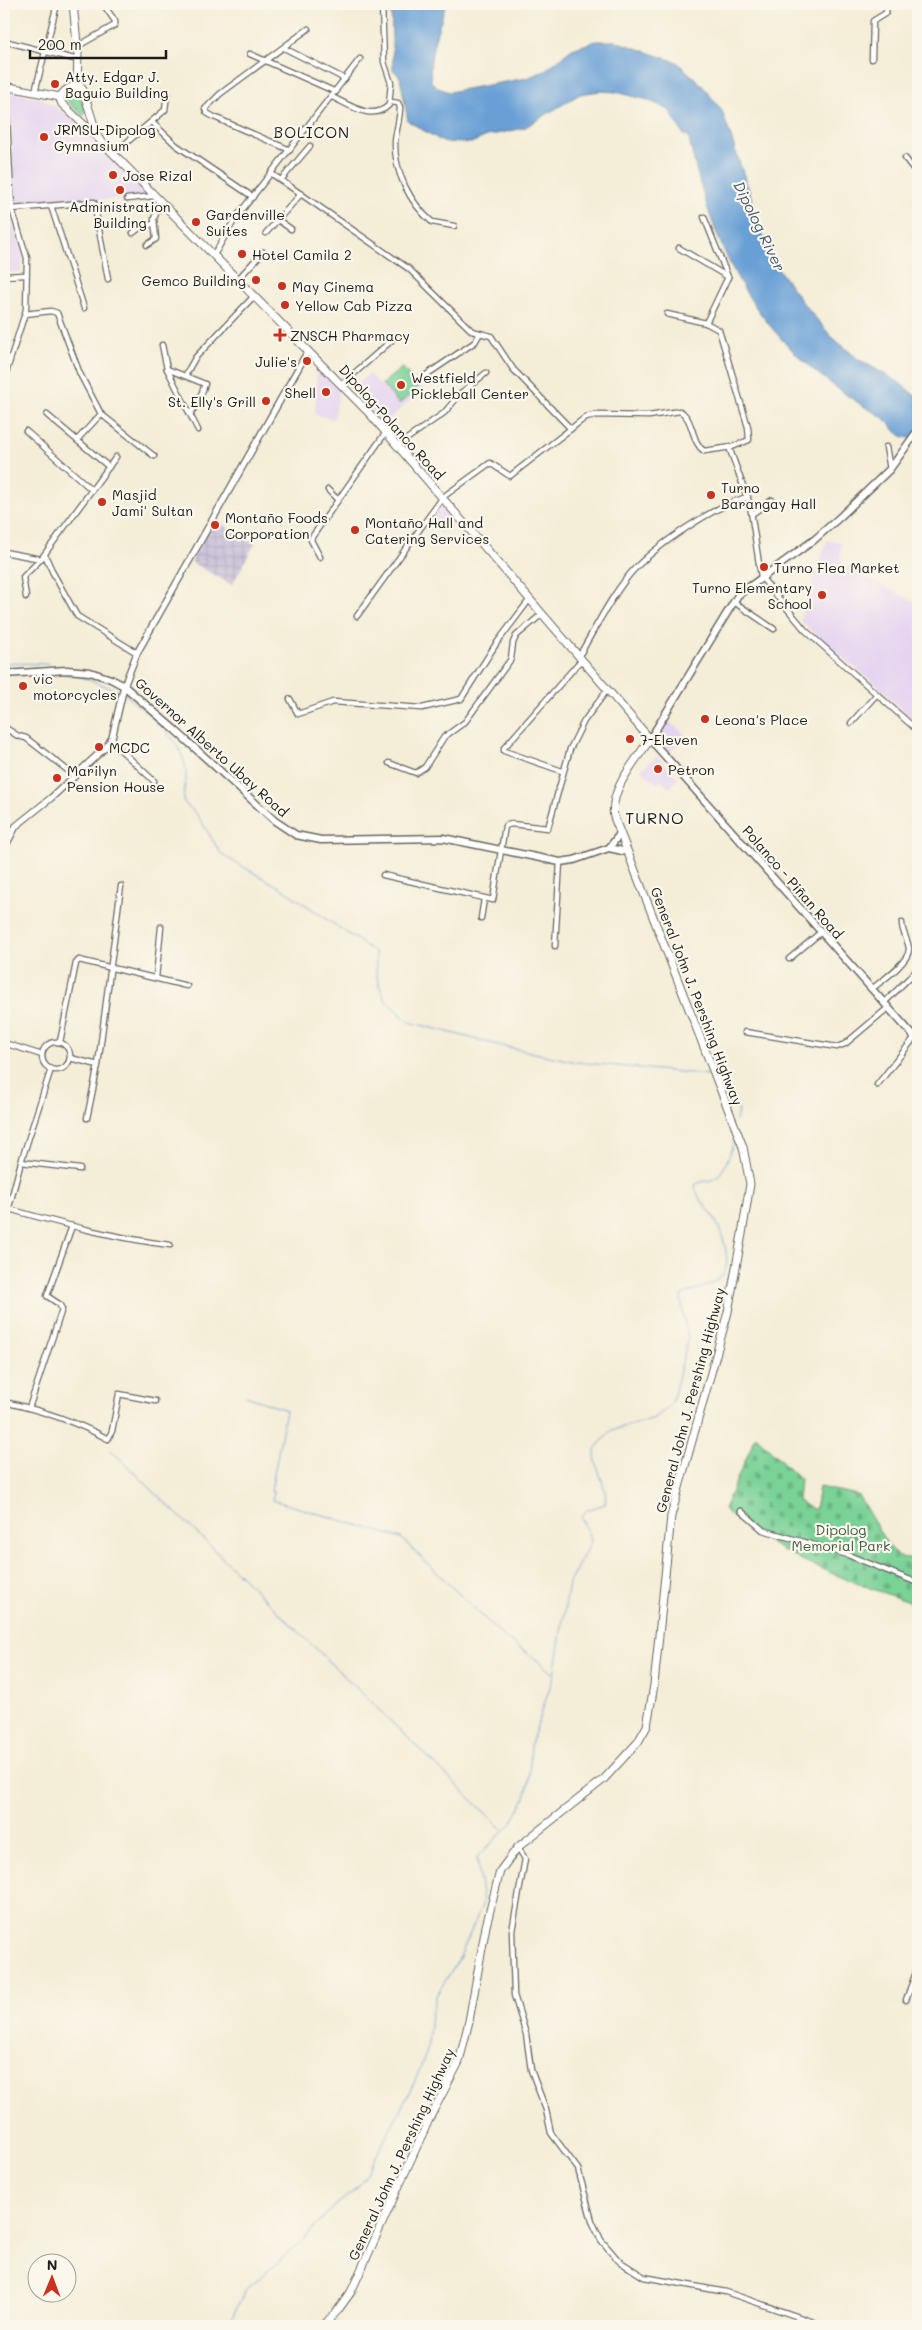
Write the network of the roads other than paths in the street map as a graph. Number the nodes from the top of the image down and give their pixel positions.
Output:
1 (57, 4) edge
2 (73, 4) edge
3 (103, 4) edge
4 (382, 4) edge
5 (887, 4) edge
6 (308, 29) dead end
7 (4, 41) edge
8 (78, 46) junction
9 (284, 48) junction
10 (46, 52) junction
11 (250, 54) dead end
12 (360, 59) dead end
13 (872, 59) dead end
14 (78, 60) junction
15 (267, 61) junction
16 (345, 80) junction
17 (4, 86) edge
18 (77, 86) junction
19 (35, 92) junction
20 (336, 92) junction
21 (167, 94) dead end
22 (60, 97) junction
23 (332, 97) junction
24 (391, 102) junction
25 (90, 115) junction
26 (80, 121) junction
27 (152, 122) junction
28 (98, 138) junction
29 (310, 146) dead end
30 (290, 150) junction
31 (114, 154) junction
32 (905, 158) dead end
33 (272, 174) junction
34 (918, 175) edge
35 (281, 180) junction
36 (301, 194) junction
37 (254, 197) junction
38 (128, 199) dead end
39 (157, 199) junction
40 (51, 206) junction
41 (12, 209) junction
42 (704, 218) dead end
43 (278, 220) junction
44 (154, 224) junction
45 (454, 226) dead end
46 (291, 229) dead end
47 (133, 233) dead end
48 (266, 233) dead end
49 (147, 245) dead end
50 (679, 248) dead end
51 (263, 252) dead end
52 (214, 255) junction
53 (25, 275) junction
54 (4, 276) edge
55 (728, 277) junction
56 (108, 279) dead end
57 (238, 279) junction
58 (254, 296) junction
59 (84, 308) dead end
60 (25, 314) junction
61 (667, 314) dead end
62 (706, 323) junction
63 (479, 335) junction
64 (391, 341) dead end
65 (162, 345) dead end
66 (308, 350) junction
67 (167, 369) junction
68 (486, 374) dead end
69 (426, 375) dead end
70 (185, 376) junction
71 (4, 379) edge
72 (341, 385) junction
73 (101, 414) junction
74 (190, 414) junction
75 (47, 415) dead end
76 (571, 429) junction
77 (198, 430) dead end
78 (918, 430) edge
79 (26, 431) dead end
80 (386, 432) junction
81 (77, 440) junction
82 (398, 445) junction
83 (729, 447) junction
84 (886, 448) dead end
85 (154, 456) dead end
86 (116, 457) dead end
87 (109, 467) junction
88 (890, 469) junction
89 (92, 490) junction
90 (328, 490) dead end
91 (748, 497) junction
92 (443, 498) junction
93 (338, 500) junction
94 (772, 500) dead end
95 (752, 514) junction
96 (4, 552) edge
97 (45, 555) junction
98 (320, 557) dead end
99 (41, 559) junction
100 (761, 576) junction
101 (26, 597) dead end
102 (531, 598) junction
103 (734, 602) junction
104 (544, 613) junction
105 (357, 616) dead end
106 (774, 629) dead end
107 (137, 653) junction
108 (580, 657) junction
109 (4, 674) edge
110 (608, 689) junction
111 (123, 692) junction
112 (877, 694) junction
113 (290, 699) dead end
114 (851, 724) dead end
115 (4, 727) edge
116 (918, 731) edge
117 (650, 738) junction
118 (110, 740) junction
119 (389, 763) dead end
120 (562, 771) junction
121 (75, 776) junction
122 (154, 781) dead end
123 (619, 835) junction
124 (609, 848) junction
125 (4, 849) edge
126 (501, 850) junction
127 (626, 852) junction
128 (560, 862) junction
129 (383, 875) dead end
130 (121, 886) dead end
131 (484, 899) junction
132 (481, 918) dead end
133 (902, 923) dead end
134 (161, 927) dead end
135 (821, 932) junction
136 (555, 946) dead end
137 (789, 959) dead end
138 (109, 967) junction
139 (918, 969) edge
140 (156, 978) junction
141 (187, 986) dead end
142 (873, 988) junction
143 (887, 1004) junction
144 (745, 1032) dead end
145 (917, 1039) edge
146 (60, 1042) junction
147 (4, 1043) edge
148 (42, 1055) junction
149 (70, 1058) junction
150 (98, 1065) junction
151 (51, 1069) junction
152 (877, 1085) dead end
153 (87, 1118) dead end
154 (21, 1162) junction
155 (80, 1169) dead end
156 (9, 1209) junction
157 (4, 1226) edge
158 (72, 1226) junction
159 (170, 1245) dead end
160 (4, 1402) edge
161 (155, 1402) dead end
162 (29, 1408) junction
163 (741, 1511) dead end
164 (918, 1583) edge
165 (518, 1847) junction
166 (918, 1967) edge
167 (906, 2000) dead end
168 (322, 2326) edge
169 (825, 2326) edge

1 - 10 street
2 - 8 main road
3 - 8 street
4 - 24 street
5 - 13 street
6 - 9 street
7 - 10 street
8 - 14 main road
9 - 15 street
9 - 16 street
10 - 14 street
10 - 19 street
11 - 15 street
12 - 16 street
14 - 18 main road
15 - 20 street
15 - 30 street
16 - 20 street
17 - 19 main road
17 - 41 street
18 - 22 main road
18 - 25 main road
19 - 22 main road
20 - 23 street
21 - 27 street
22 - 26 main road, Dipolog-Polanco Road
23 - 24 street
23 - 30 street
24 - 45 street
25 - 26 main road
25 - 28 main road
26 - 28 main road, Dipolog-Polanco Road
27 - 31 street
27 - 37 street
28 - 31 main road, Dipolog-Polanco Road
29 - 35 street
30 - 33 street
31 - 39 main road, Dipolog-Polanco Road
32 - 34 street
33 - 35 street
33 - 37 street
35 - 36 street
36 - 43 street
36 - 63 street
37 - 52 street
38 - 39 street
39 - 44 street
39 - 52 main road, Dipolog-Polanco Road
40 - 41 street
40 - 56 street
40 - 59 street
41 - 53 street
42 - 55 street
43 - 46 street
43 - 48 street
44 - 47 street
44 - 49 street
50 - 55 street
51 - 57 street
52 - 57 main road, Dipolog-Polanco Road
53 - 54 street
53 - 60 street
55 - 62 street
57 - 58 main road, Dipolog-Polanco Road
58 - 66 main road, Dipolog-Polanco Road
58 - 70 street
60 - 71 street
60 - 73 street
61 - 62 street
62 - 83 street
63 - 69 street
63 - 76 street
64 - 72 street
65 - 67 street
66 - 72 main road, Dipolog-Polanco Road
66 - 107 street
67 - 70 street
67 - 74 street
68 - 82 street
70 - 74 street
72 - 80 main road, Dipolog-Polanco Road
73 - 81 street
73 - 85 street
74 - 77 street
75 - 81 street
76 - 83 street
76 - 92 street
78 - 88 main road, General John J. Pershing Highway
79 - 89 street
80 - 82 main road, Dipolog-Polanco Road
80 - 93 street
81 - 87 street
82 - 92 main road, Dipolog-Polanco Road
83 - 91 street
84 - 88 street
86 - 87 street
87 - 89 street
88 - 100 main road, General John J. Pershing Highway
89 - 97 street
90 - 93 street
91 - 95 street
91 - 108 street
92 - 102 main road, Dipolog-Polanco Road
92 - 105 street
93 - 98 street
94 - 95 street
95 - 100 street
96 - 99 street
97 - 99 street
97 - 107 street
99 - 101 street
100 - 103 main road, General John J. Pershing Highway
100 - 112 street
102 - 104 main road, Dipolog-Polanco Road
102 - 113 street
103 - 106 street
103 - 117 main road, General John J. Pershing Highway
104 - 108 main road, Dipolog-Polanco Road
104 - 119 street
107 - 111 street
108 - 110 main road, Dipolog-Polanco Road
108 - 120 street
109 - 111 main road, Governor Alberto Ubay Road
110 - 117 main road, Dipolog-Polanco Road
110 - 120 street
111 - 118 street
111 - 126 main road, Governor Alberto Ubay Road
112 - 114 street
112 - 116 street
115 - 121 street
117 - 123 main road, General John J. Pershing Highway
117 - 135 main road, Polanco - Piñan Road
118 - 121 street
118 - 122 street
120 - 126 street
121 - 125 street
123 - 124 main road
123 - 127 main road, General John J. Pershing Highway
124 - 127 main road
124 - 128 main road, Governor Alberto Ubay Road
126 - 128 main road, Governor Alberto Ubay Road
126 - 131 street
127 - 165 main road, General John J. Pershing Highway
128 - 136 street
129 - 131 street
130 - 138 street
131 - 132 street
133 - 142 street
134 - 140 street
135 - 137 street
135 - 142 main road, Polanco - Piñan Road
138 - 140 street
138 - 146 street
138 - 150 street
139 - 143 street
140 - 141 street
142 - 143 main road, Polanco - Piñan Road
143 - 144 street
143 - 145 main road, Polanco - Piñan Road
145 - 152 street
146 - 148 street
146 - 149 street
147 - 148 street
148 - 151 street
149 - 150 street
149 - 151 street
150 - 153 street
151 - 154 street
154 - 155 street
154 - 156 street
156 - 157 street
156 - 158 street
158 - 159 street
158 - 162 street
160 - 162 street
161 - 162 street
163 - 164 street
165 - 168 main road, General John J. Pershing Highway
165 - 169 street
166 - 167 street

